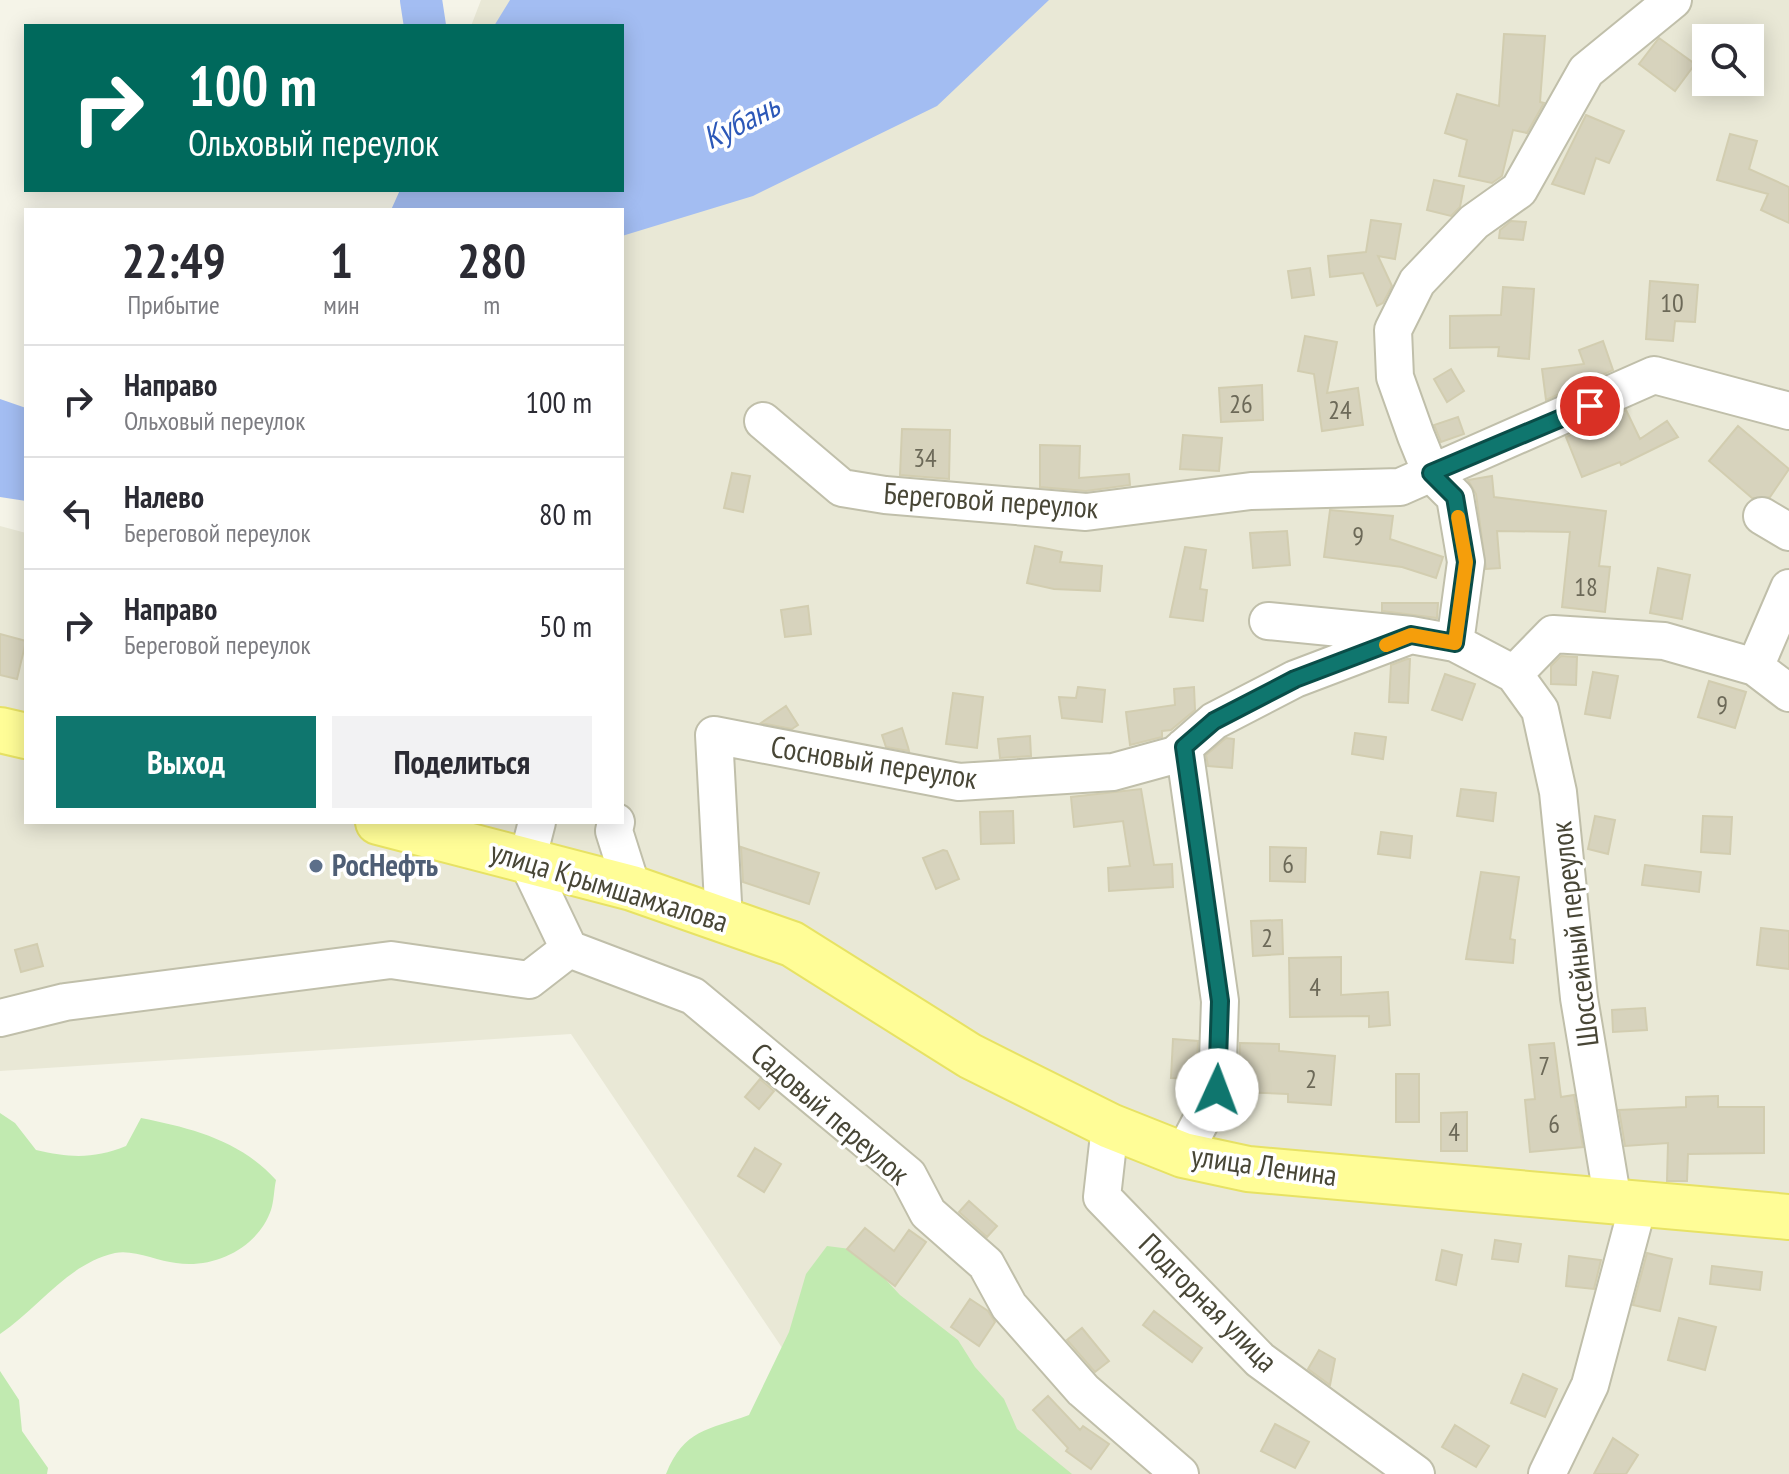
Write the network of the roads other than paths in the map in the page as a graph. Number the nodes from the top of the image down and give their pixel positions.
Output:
1 (1673, 0) edge
2 (1789, 411) edge
3 (763, 421) dead end
4 (1431, 473) junction
5 (1789, 588) edge
6 (1268, 621) dead end
7 (1411, 635) junction
8 (1455, 643) junction
9 (1755, 667) junction
10 (1514, 674) junction
11 (1789, 693) edge
12 (0, 730) edge
13 (24, 736) edge
14 (1184, 747) junction
15 (393, 824) edge
16 (616, 824) edge
17 (532, 842) edge
18 (632, 888) junction
19 (724, 921) junction
20 (792, 944) joint
21 (569, 949) junction
22 (0, 1018) edge
23 (1110, 1126) junction
24 (1183, 1155) junction
25 (1626, 1203) junction
26 (1789, 1217) edge
27 (1180, 1474) edge
28 (1416, 1474) edge
29 (1547, 1474) edge

1 - 4 street
2 - 4 street, Береговой переулок
3 - 4 street, Береговой переулок
4 - 8 street
5 - 9 street
6 - 7 street
7 - 8 street
7 - 14 street, Сосновый переулок
8 - 10 street
9 - 10 street
9 - 11 street
10 - 25 street, Шоссейный переулок
12 - 13 main road
14 - 19 street, Сосновый переулок
14 - 24 street
15 - 17 main road, улица Крымшамхалова
16 - 18 street
17 - 18 main road, улица Крымшамхалова
17 - 21 street
18 - 19 main road, улица Крымшамхалова
19 - 20 main road, улица Крымшамхалова
20 - 23 main road, улица Ленина
21 - 22 street
21 - 27 street, Садовый переулок
23 - 24 main road, улица Ленина
23 - 28 street, Подгорная улица
24 - 25 main road, улица Ленина
25 - 26 main road, улица Ленина
25 - 29 street, Шоссейный переулок

